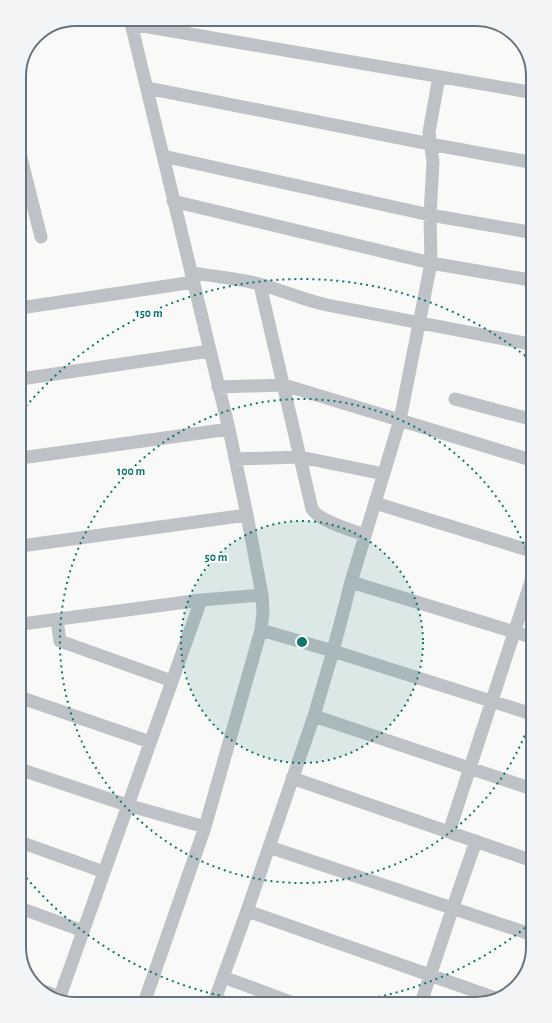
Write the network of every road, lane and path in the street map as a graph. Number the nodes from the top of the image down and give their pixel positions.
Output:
1 (132, 26) edge
2 (153, 26) edge
3 (439, 77) junction
4 (147, 88) junction
5 (526, 92) edge
6 (430, 144) junction
7 (163, 156) junction
8 (526, 161) edge
9 (26, 175) edge
10 (173, 201) junction
11 (430, 215) junction
12 (526, 231) edge
13 (41, 237) dead end
14 (431, 263) junction
15 (192, 278) junction
16 (526, 279) edge
17 (260, 285) junction
18 (26, 307) edge
19 (420, 322) junction
20 (526, 343) edge
21 (210, 351) junction
22 (26, 379) edge
23 (284, 385) junction
24 (218, 386) junction
25 (455, 399) dead end
26 (526, 418) edge
27 (400, 420) junction
28 (229, 429) junction
29 (26, 457) edge
30 (300, 457) junction
31 (526, 458) edge
32 (235, 459) junction
33 (384, 474) junction
34 (375, 503) junction
35 (247, 515) junction
36 (365, 535) junction
37 (26, 545) edge
38 (526, 548) edge
39 (351, 582) junction
40 (262, 595) junction
41 (526, 596) edge
42 (201, 600) junction
43 (57, 620) junction
44 (26, 624) edge
45 (261, 630) junction
46 (514, 632) junction
47 (526, 635) edge
48 (333, 651) junction
49 (172, 681) junction
50 (26, 699) edge
51 (492, 701) junction
52 (526, 712) edge
53 (314, 716) junction
54 (150, 742) junction
55 (470, 768) junction
56 (26, 771) edge
57 (292, 778) junction
58 (526, 788) edge
59 (127, 806) junction
60 (205, 827) junction
61 (449, 832) junction
62 (476, 841) junction
63 (26, 844) edge
64 (269, 847) junction
65 (526, 859) edge
66 (104, 872) junction
67 (453, 908) junction
68 (26, 910) edge
69 (247, 911) junction
70 (83, 930) junction
71 (526, 933) edge
72 (430, 975) junction
73 (223, 977) junction
74 (60, 994) edge
75 (488, 995) edge
76 (146, 997) edge
77 (216, 997) edge
78 (278, 997) edge
79 (423, 997) edge

1 - 4 street
2 - 3 street
3 - 5 street
3 - 6 street
4 - 6 street
4 - 7 street
6 - 8 street
6 - 11 street
7 - 10 street
7 - 11 street
9 - 13 street
10 - 14 street
10 - 15 street
11 - 12 street
11 - 14 street
14 - 16 street
14 - 19 street
15 - 17 street
15 - 18 street
15 - 21 street
17 - 19 street
17 - 23 street
19 - 20 street
19 - 27 street
21 - 22 street
21 - 24 street
23 - 24 street
23 - 27 street
23 - 30 street
24 - 28 street
25 - 26 street
27 - 31 street
27 - 33 street
28 - 29 street
28 - 32 street
30 - 32 street
30 - 33 street
30 - 36 street
32 - 35 street
33 - 34 street
34 - 36 street
34 - 38 street
35 - 37 street
35 - 40 street
36 - 39 street
39 - 46 street
39 - 48 street
40 - 42 street
40 - 45 street
41 - 46 street
42 - 43 street
42 - 49 street
43 - 44 street
43 - 49 street
45 - 48 street
45 - 60 street
46 - 47 street
46 - 51 street
48 - 51 street
48 - 53 street
49 - 54 street
50 - 54 street
51 - 52 street
51 - 55 street
53 - 55 street
53 - 57 street
54 - 59 street
55 - 58 street
55 - 61 street
56 - 59 street
57 - 61 street
57 - 64 street
59 - 60 street
59 - 66 street
60 - 76 street
61 - 62 street
62 - 65 street
62 - 67 street
63 - 66 street
64 - 67 street
64 - 69 street
66 - 70 street
67 - 71 street
67 - 72 street
68 - 70 street
69 - 72 street
69 - 73 street
70 - 74 street
72 - 75 street
72 - 79 street
73 - 77 street
73 - 78 street

